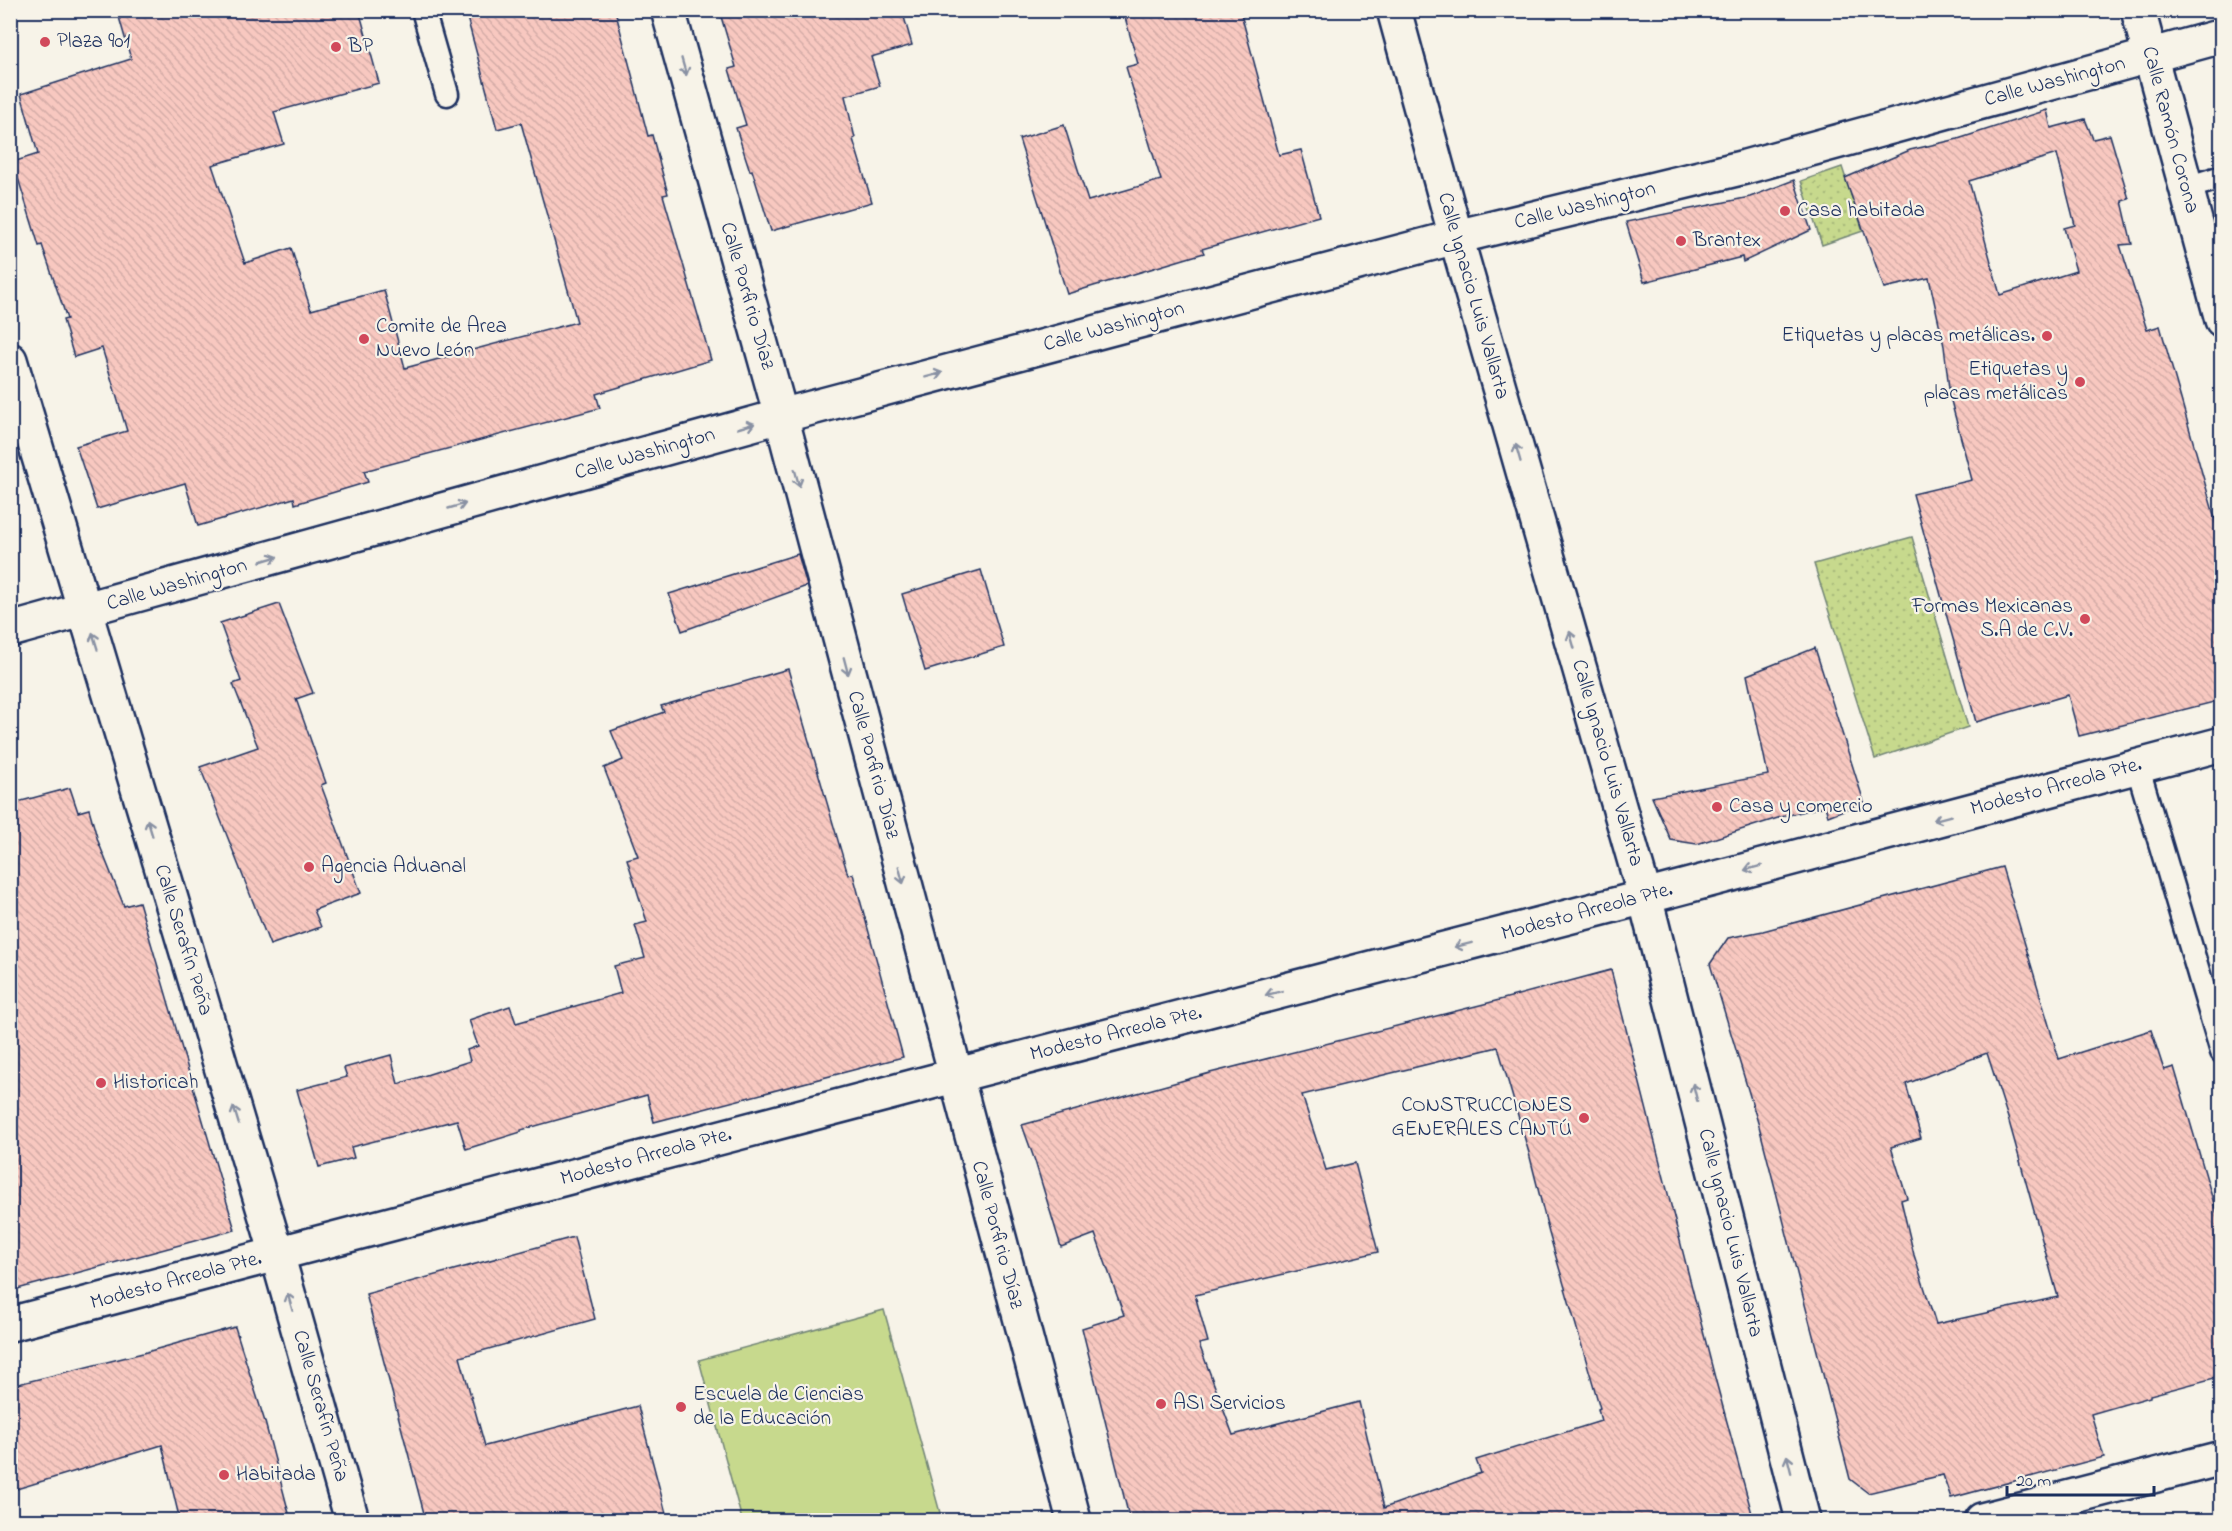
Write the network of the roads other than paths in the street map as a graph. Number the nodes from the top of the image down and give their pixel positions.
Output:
1 (423, 10) edge
2 (668, 10) edge
3 (1394, 10) edge
4 (2138, 10) edge
5 (2222, 36) edge
6 (2150, 56) junction
7 (447, 94) dead end
8 (2222, 177) edge
9 (2186, 188) junction
10 (1456, 237) junction
11 (2222, 320) edge
12 (10, 360) edge
13 (781, 416) junction
14 (86, 610) junction
15 (10, 630) edge
16 (2222, 744) edge
17 (2136, 765) junction
18 (1646, 897) junction
19 (2222, 1052) edge
20 (954, 1076) junction
21 (277, 1254) junction
22 (10, 1324) edge
23 (2222, 1458) edge
24 (352, 1521) edge
25 (1074, 1521) edge
26 (1803, 1521) edge
27 (1982, 1521) edge

1 - 7 lane
2 -> 13 street, Calle Porfirio Díaz
3 - 10 street, Calle Ignacio Luis Vallarta
4 - 6 street, Calle Ramón Corona
5 - 6 street, Calle Washington
6 - 9 street, Calle Ramón Corona
6 - 10 street, Calle Washington
8 - 9 lane
9 - 11 street, Calle Ramón Corona
13 -> 10 street, Calle Washington
18 -> 10 street, Calle Ignacio Luis Vallarta
12 - 14 street, Calle Serafín Peña
14 -> 13 street, Calle Washington
13 -> 20 street, Calle Porfirio Díaz
14 - 15 street, Calle Washington
21 -> 14 street, Calle Serafín Peña
16 - 17 street, Modesto Arreola Pte.
17 -> 18 street, Modesto Arreola Pte.
17 - 19 lane
18 -> 20 street, Modesto Arreola Pte.
26 -> 18 street, Calle Ignacio Luis Vallarta
20 - 21 street, Modesto Arreola Pte.
20 - 25 street, Calle Porfirio Díaz
21 - 22 street, Modesto Arreola Pte.
24 -> 21 street, Calle Serafín Peña
23 - 27 street

